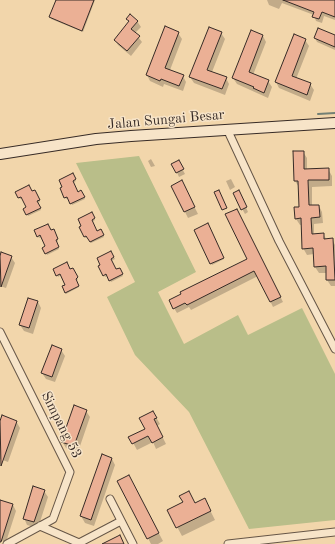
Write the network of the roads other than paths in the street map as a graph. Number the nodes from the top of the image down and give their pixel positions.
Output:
1 (335, 123) edge
2 (227, 129) junction
3 (0, 154) edge
4 (0, 332) edge
5 (335, 349) edge
6 (110, 499) dead end
7 (121, 520) junction
8 (40, 526) junction
9 (335, 532) edge
10 (7, 544) edge
11 (133, 544) edge
12 (228, 544) edge

1 - 2 street, Jalan Sungai Besar
2 - 3 street, Jalan Sungai Besar
2 - 5 street
4 - 8 street, Simpang 53
6 - 7 street
7 - 8 street
7 - 11 street
8 - 10 street, Simpang 53
9 - 12 street

